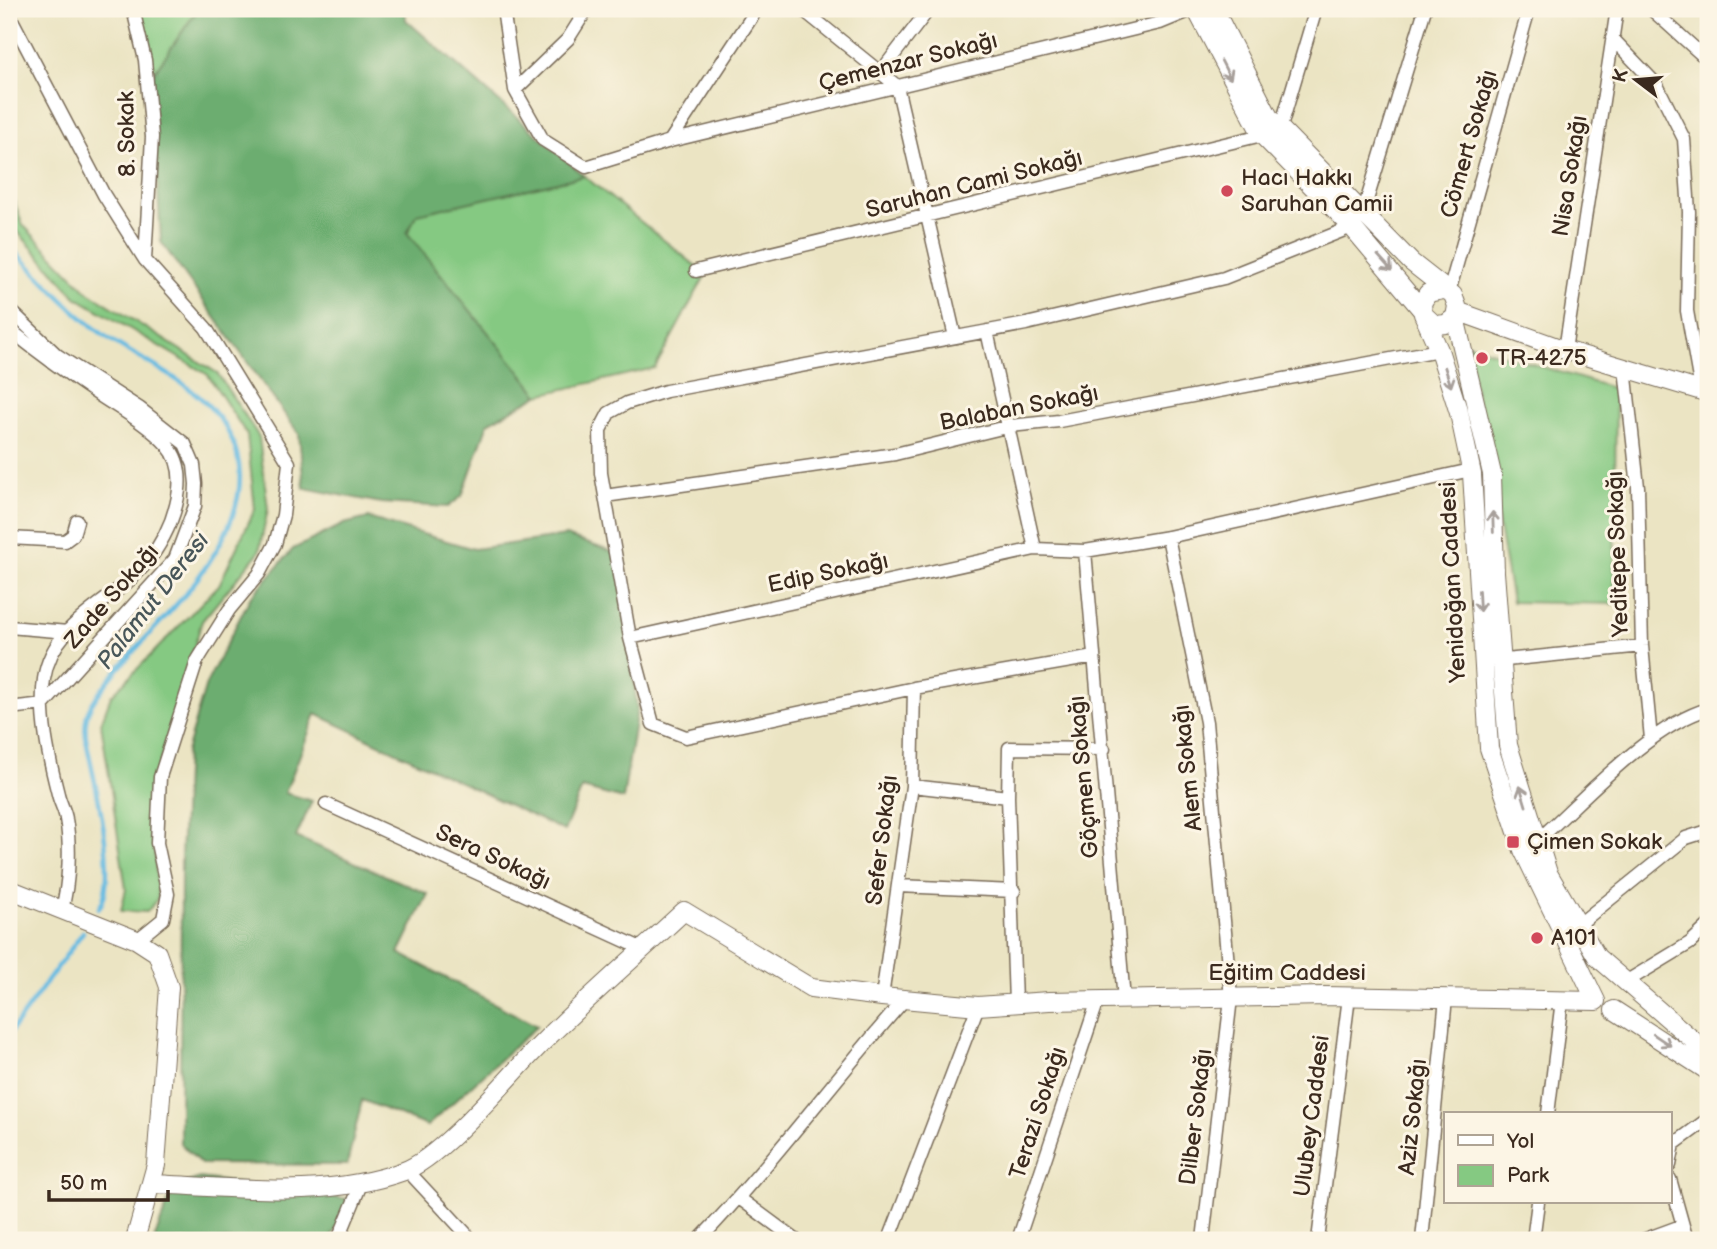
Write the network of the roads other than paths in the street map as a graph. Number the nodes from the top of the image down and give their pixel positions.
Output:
1 (133, 9) edge
2 (503, 9) edge
3 (587, 9) edge
4 (757, 9) edge
5 (802, 9) edge
6 (929, 9) edge
7 (1195, 9) edge
8 (1214, 9) edge
9 (1316, 9) edge
10 (1425, 9) edge
11 (1529, 9) edge
12 (1616, 9) edge
13 (1651, 9) edge
14 (9, 14) edge
15 (1612, 38) junction
16 (1708, 55) edge
17 (880, 73) junction
18 (897, 86) junction
19 (515, 90) junction
20 (1280, 130) junction
21 (1262, 135) junction
22 (670, 141) junction
23 (1363, 213) junction
24 (929, 217) junction
25 (1352, 228) junction
26 (145, 260) junction
27 (696, 271) dead end
28 (1446, 290) junction
29 (9, 309) edge
30 (1422, 311) junction
31 (1456, 314) junction
32 (9, 329) edge
33 (987, 331) junction
34 (955, 337) junction
35 (1439, 350) junction
36 (1565, 350) junction
37 (1625, 368) junction
38 (1704, 392) edge
39 (1010, 426) junction
40 (1471, 470) junction
41 (605, 496) junction
42 (77, 521) dead end
43 (1168, 537) junction
44 (9, 538) edge
45 (1035, 549) junction
46 (1085, 551) junction
47 (9, 627) edge
48 (68, 632) junction
49 (630, 638) junction
50 (1642, 646) junction
51 (1094, 657) junction
52 (1501, 660) junction
53 (1482, 662) junction
54 (914, 688) junction
55 (44, 704) junction
56 (9, 708) edge
57 (1708, 709) edge
58 (1651, 739) junction
59 (1104, 749) junction
60 (912, 786) junction
61 (1008, 797) junction
62 (326, 804) dead end
63 (1708, 831) edge
64 (1530, 846) junction
65 (898, 886) junction
66 (9, 889) edge
67 (1014, 891) junction
68 (62, 909) junction
69 (1578, 925) junction
70 (1708, 926) edge
71 (138, 940) junction
72 (643, 949) junction
73 (1624, 983) junction
74 (882, 997) junction
75 (1349, 997) junction
76 (1231, 998) junction
77 (1446, 998) junction
78 (905, 999) junction
79 (1098, 1000) junction
80 (1125, 1000) junction
81 (1562, 1000) junction
82 (1596, 1001) junction
83 (1015, 1003) junction
84 (978, 1006) junction
85 (1614, 1010) junction
86 (1708, 1052) edge
87 (1708, 1071) edge
88 (1548, 1112) edge
89 (1708, 1119) edge
90 (1672, 1154) edge
91 (407, 1170) junction
92 (151, 1184) junction
93 (361, 1184) junction
94 (1672, 1188) edge
95 (740, 1198) junction
96 (1538, 1204) edge
97 (1681, 1226) junction
98 (135, 1240) edge
99 (338, 1240) edge
100 (472, 1240) edge
101 (699, 1240) edge
102 (796, 1240) edge
103 (889, 1240) edge
104 (1018, 1240) edge
105 (1203, 1240) edge
106 (1318, 1240) edge
107 (1422, 1240) edge
108 (1533, 1240) edge
109 (1643, 1240) edge
110 (1687, 1240) edge

1 - 26 street, 8. Sokak
2 - 19 street
3 - 19 street
4 - 22 street
5 - 17 street
6 - 17 street
7 - 18 street, Çemenzar Sokağı
7 -> 21 street, Yenidoğan Caddesi
8 - 20 street
9 - 20 street
10 - 23 street
11 - 28 street, Cömert Sokağı
12 - 15 street, Nisa Sokağı
13 - 16 street
14 - 26 street
15 - 36 street, Nisa Sokağı
15 - 38 street
17 - 18 street
18 - 22 street, Çemenzar Sokağı
18 - 24 street
19 - 22 street, Çemenzar Sokağı
20 - 21 street
20 - 23 street
21 - 24 street, Saruhan Cami Sokağı
21 - 25 street, Yenidoğan Caddesi
23 - 25 street
23 - 28 street
24 - 27 street, Saruhan Cami Sokağı
24 - 34 street
25 -> 30 street, Yenidoğan Caddesi
25 - 33 street
26 - 71 street
28 - 30 street
28 - 31 street
29 - 55 street, Zade Sokağı
30 - 31 street
30 - 35 street, Yenidoğan Caddesi
31 - 36 street
52 -> 31 street, Yenidoğan Caddesi
32 - 48 street
33 - 34 street
33 - 39 street
34 - 41 street
35 - 39 street, Balaban Sokağı
35 -> 40 street, Yenidoğan Caddesi
36 - 37 street
37 - 38 street
37 - 50 street, Yeditepe Sokağı
39 - 41 street, Balaban Sokağı
39 - 45 street
40 - 43 street, Edip Sokağı
40 -> 53 street, Yenidoğan Caddesi
41 - 49 street
42 - 44 street
43 - 46 street, Edip Sokağı
43 - 76 street, Alem Sokağı
45 - 46 street, Edip Sokağı
45 - 49 street, Edip Sokağı
46 - 51 street, Göçmen Sokağı
47 - 48 street
48 - 55 street
49 - 54 street
50 - 52 street
50 - 58 street, Yeditepe Sokağı
51 - 54 street
51 - 59 street, Göçmen Sokağı
52 - 53 street
64 -> 52 street, Yenidoğan Caddesi
53 - 64 street, Yenidoğan Caddesi
54 - 60 street, Sefer Sokağı
55 - 56 street
55 - 68 street
57 - 58 street
58 - 64 street
59 - 61 street
59 - 80 street, Göçmen Sokağı
60 - 61 street
60 - 65 street, Sefer Sokağı
61 - 67 street
62 - 72 street, Sera Sokağı
63 - 69 street
64 - 69 street, Yenidoğan Caddesi
64 - 82 street, Yenidoğan Caddesi
65 - 67 street
65 - 74 street, Sefer Sokağı
66 - 68 street
67 - 83 street
68 - 71 street
69 - 73 street, Yenidoğan Caddesi
70 - 73 street
71 - 92 street
72 - 74 street, Eğitim Caddesi
72 - 91 street
73 - 82 street
73 - 85 street
73 - 86 street, Yenidoğan Caddesi
74 - 78 street, Eğitim Caddesi
75 - 76 street, Eğitim Caddesi
75 - 77 street, Eğitim Caddesi
75 - 106 street, Ulubey Caddesi
76 - 80 street, Eğitim Caddesi
76 - 105 street, Dilber Sokağı
77 - 81 street, Eğitim Caddesi
77 - 107 street, Aziz Sokağı
78 - 84 street, Eğitim Caddesi
78 - 95 street
79 - 80 street, Eğitim Caddesi
79 - 83 street, Eğitim Caddesi
79 - 104 street, Terazi Sokağı
81 - 82 street, Eğitim Caddesi
81 - 88 street
82 - 85 street
83 - 84 street, Eğitim Caddesi
84 - 103 street
85 -> 87 street
89 - 90 street
91 - 93 street
91 - 100 street
92 - 93 street
92 - 98 street
93 - 99 street
94 - 97 street
95 - 101 street
95 - 102 street
96 - 108 street
97 - 109 street
97 - 110 street

